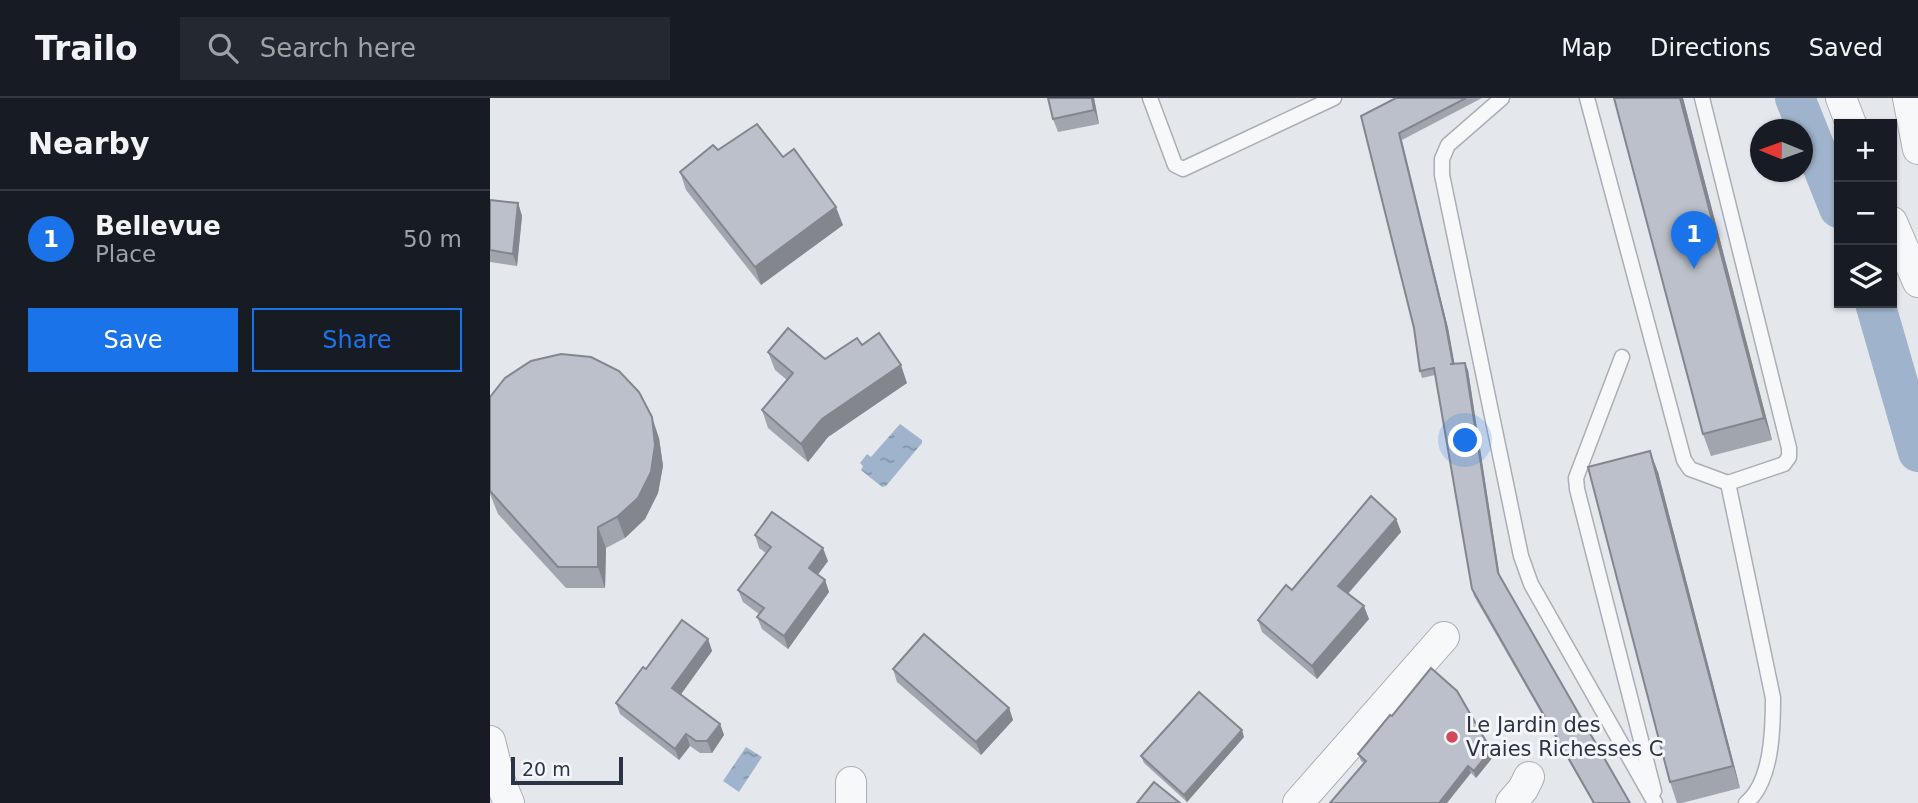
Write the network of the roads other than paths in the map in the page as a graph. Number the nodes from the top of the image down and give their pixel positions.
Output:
1 (1150, 98) edge
2 (1334, 98) edge
3 (1503, 98) edge
4 (1587, 98) edge
5 (1702, 98) edge
6 (1841, 98) edge
7 (1908, 98) edge
8 (1850, 119) edge
9 (1918, 149) edge
10 (1897, 234) edge
11 (1918, 282) edge
12 (1622, 357) dead end
13 (1728, 483) junction
14 (1444, 638) dead end
15 (490, 741) edge
16 (1529, 777) dead end
17 (509, 803) edge
18 (1298, 803) edge
19 (1511, 803) edge
20 (1656, 803) edge
21 (1746, 803) edge

1 - 2 lane
3 - 20 lane
4 - 13 lane
5 - 13 lane
6 - 8 street
7 - 9 street
10 - 11 street
12 - 20 lane
13 - 21 lane
14 - 18 street
15 - 17 street
16 - 19 street

